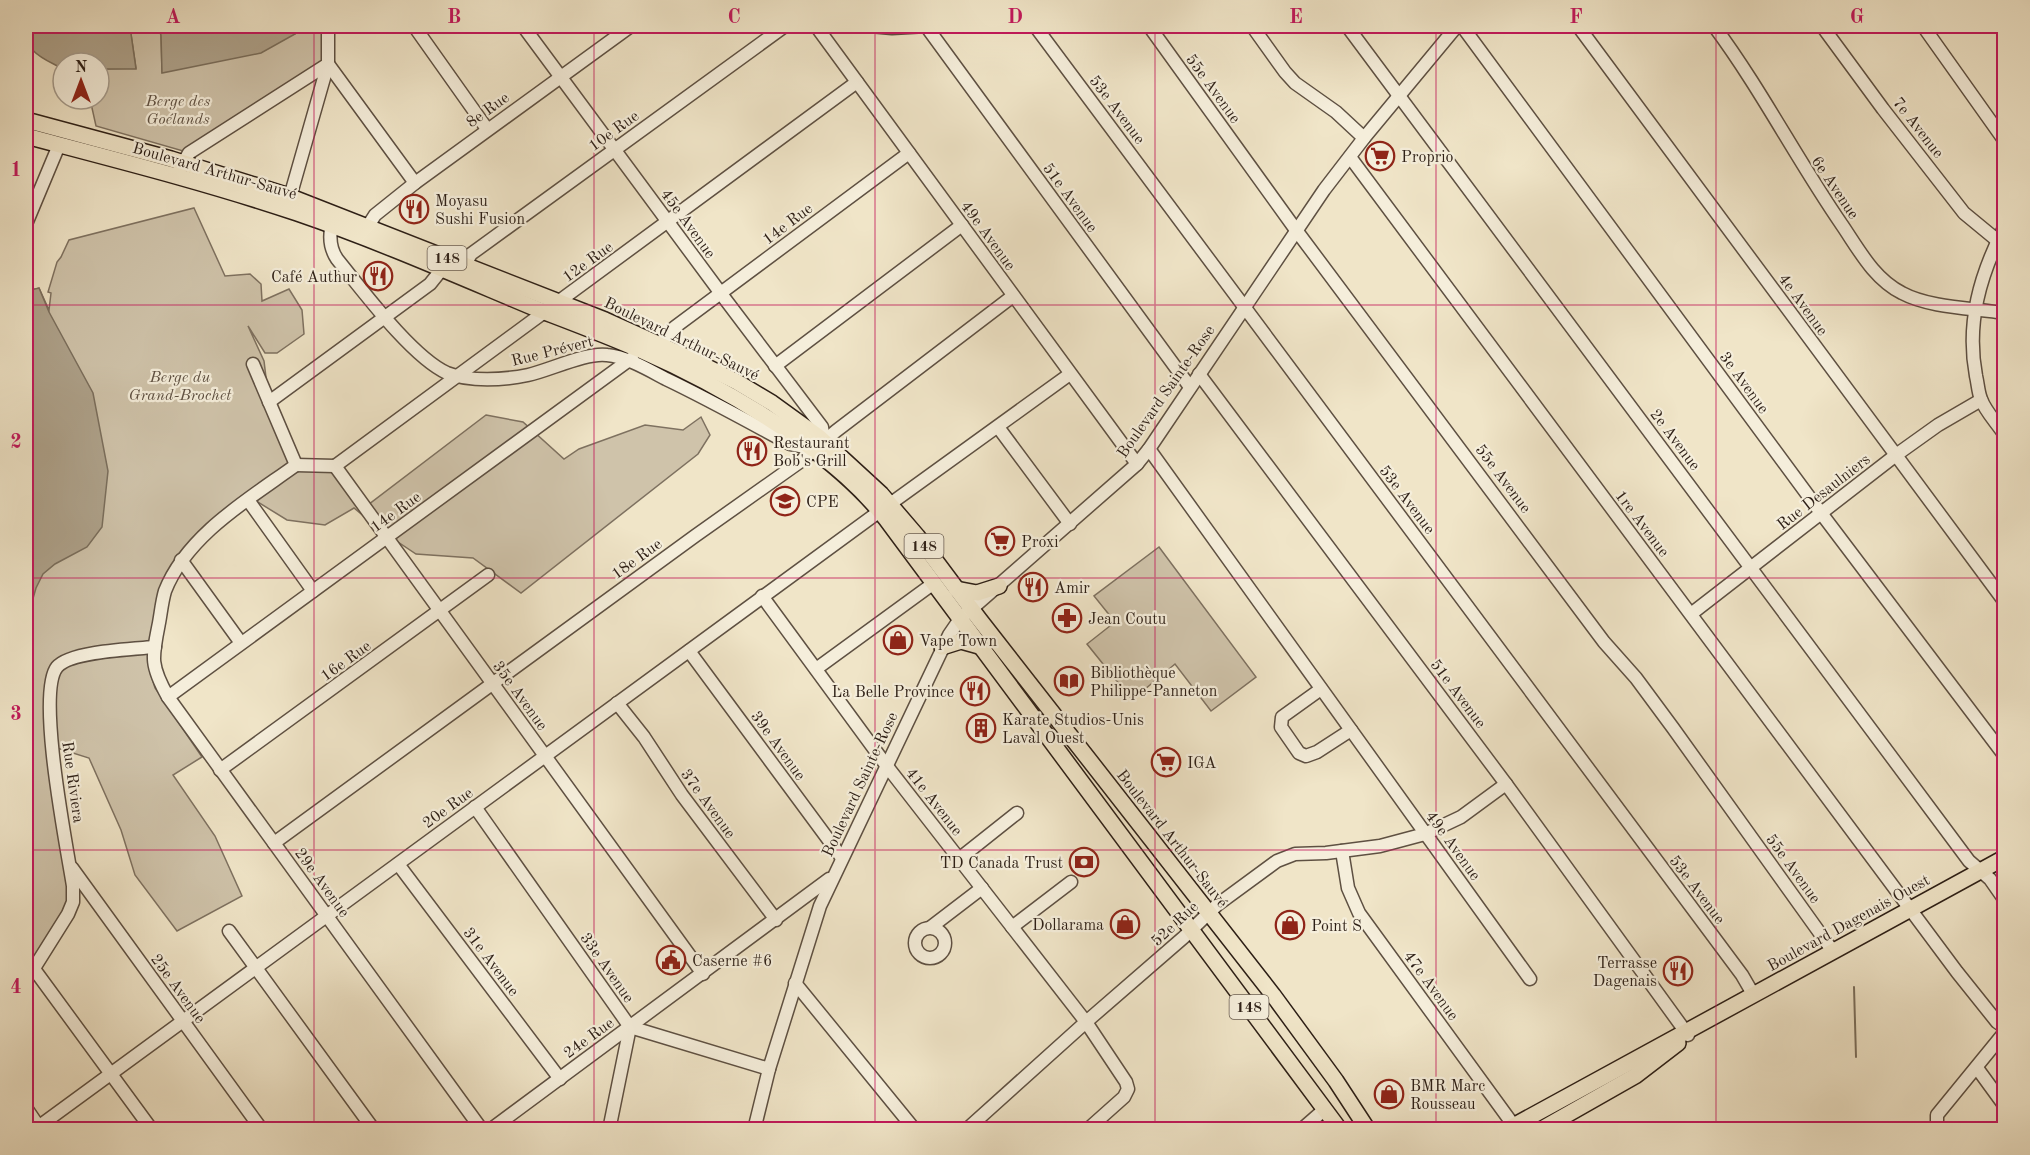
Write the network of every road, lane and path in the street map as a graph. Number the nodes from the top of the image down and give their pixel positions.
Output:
1 (328, 26) edge
2 (414, 26) edge
3 (523, 26) edge
4 (631, 26) edge
5 (785, 26) edge
6 (816, 26) edge
7 (870, 26) edge
8 (927, 26) edge
9 (1035, 26) edge
10 (1149, 26) edge
11 (1252, 26) edge
12 (1347, 26) edge
13 (1457, 26) edge
14 (1462, 26) edge
15 (1578, 26) edge
16 (1714, 26) edge
17 (1822, 26) edge
18 (1923, 26) edge
19 (328, 64) junction
20 (561, 75) junction
21 (857, 82) junction
22 (1399, 96) junction
23 (26, 120) edge
24 (487, 129) junction
25 (26, 136) edge
26 (1364, 138) junction
27 (2004, 140) edge
28 (59, 145) junction
29 (614, 150) junction
30 (909, 153) junction
31 (1350, 157) junction
32 (180, 169) junction
33 (414, 183) junction
34 (288, 204) junction
35 (334, 220) junction
36 (668, 222) junction
37 (26, 224) edge
38 (962, 225) junction
39 (368, 226) junction
40 (2004, 228) edge
41 (1296, 230) junction
42 (1998, 241) junction
43 (465, 265) junction
44 (442, 269) junction
45 (721, 294) junction
46 (1013, 296) junction
47 (559, 302) junction
48 (1245, 307) junction
49 (1975, 309) junction
50 (546, 312) junction
51 (2004, 313) edge
52 (385, 316) junction
53 (661, 345) junction
54 (639, 349) junction
55 (628, 361) junction
56 (253, 364) dead end
57 (775, 366) junction
58 (1070, 374) junction
59 (1198, 374) junction
60 (457, 376) junction
61 (1190, 387) junction
62 (1981, 400) junction
63 (269, 402) junction
64 (998, 427) junction
65 (2004, 434) edge
66 (819, 445) junction
67 (1149, 449) junction
68 (1896, 455) junction
69 (1137, 464) junction
70 (296, 465) junction
71 (334, 466) junction
72 (248, 500) junction
73 (885, 507) junction
74 (1821, 513) junction
75 (1070, 524) junction
76 (386, 537) junction
77 (181, 560) junction
78 (1752, 567) junction
79 (488, 575) dead end
80 (934, 583) junction
81 (999, 586) junction
82 (957, 589) junction
83 (313, 591) junction
84 (762, 596) junction
85 (2004, 601) edge
86 (439, 610) junction
87 (1691, 614) junction
88 (966, 615) junction
89 (241, 644) junction
90 (980, 646) junction
91 (154, 647) junction
92 (942, 647) junction
93 (689, 651) junction
94 (816, 669) junction
95 (492, 683) junction
96 (1321, 689) junction
97 (168, 697) junction
98 (617, 703) junction
99 (1351, 730) junction
100 (2004, 755) edge
101 (545, 756) junction
102 (886, 765) junction
103 (220, 770) junction
104 (1506, 784) junction
105 (475, 807) junction
106 (1017, 813) dead end
107 (1425, 834) junction
108 (274, 843) junction
109 (1342, 851) junction
110 (842, 858) junction
111 (2004, 858) edge
112 (959, 859) junction
113 (398, 864) junction
114 (70, 865) junction
115 (1980, 871) junction
116 (834, 875) junction
117 (1071, 882) dead end
118 (982, 888) junction
119 (2004, 899) edge
120 (793, 908) junction
121 (1910, 908) junction
122 (1209, 913) junction
123 (327, 916) junction
124 (776, 920) junction
125 (814, 923) junction
126 (931, 927) dead end
127 (1012, 927) junction
128 (1192, 930) junction
129 (229, 931) dead end
130 (1832, 950) junction
131 (256, 967) junction
132 (34, 969) junction
133 (703, 974) junction
134 (1530, 979) dead end
135 (26, 981) edge
136 (795, 983) junction
137 (1754, 994) junction
138 (183, 1021) junction
139 (1086, 1022) junction
140 (630, 1027) junction
141 (2004, 1027) edge
142 (1687, 1033) junction
143 (2004, 1033) edge
144 (1977, 1068) junction
145 (769, 1069) junction
146 (111, 1073) junction
147 (560, 1079) junction
148 (2004, 1105) edge
149 (26, 1108) edge
150 (1325, 1109) junction
151 (38, 1128) edge
152 (1512, 1128) edge
153 (1368, 1129) edge
154 (152, 1130) edge
155 (262, 1130) edge
156 (374, 1130) edge
157 (482, 1130) edge
158 (490, 1130) edge
159 (609, 1130) edge
160 (754, 1130) edge
161 (915, 1130) edge
162 (966, 1130) edge
163 (1087, 1130) edge
164 (1301, 1130) edge
165 (1340, 1130) edge
166 (1540, 1130) edge
167 (1937, 1130) edge

1 - 19 street
2 - 24 street
3 - 20 street, 45e Avenue
4 - 20 street, 8e Rue
5 - 29 street, 10e Rue
6 - 21 street, 49e Avenue
7 - 8 street
8 - 61 street, 51e Avenue
9 - 48 street, 53e Avenue
10 - 41 street, 55e Avenue
11 - 26 street
12 - 22 street, 2e Avenue
13 - 22 street, Boulevard Sainte-Rose
14 - 74 street, 3e Avenue
15 - 68 street, 4e Avenue
16 - 49 street, 6e Avenue
17 - 42 street, 7e Avenue
18 - 27 street
19 - 32 street
19 - 33 street
19 - 34 street
20 - 24 street, 8e Rue
20 - 29 street, 45e Avenue
21 - 30 street, 49e Avenue
21 - 36 street, 12e Rue
22 - 26 street, Boulevard Sainte-Rose
22 - 78 street, 2e Avenue
23 - 32 main road, Boulevard Arthur-Sauvé / 148
24 - 33 street, 8e Rue
25 - 28 main road, Boulevard Arthur-Sauvé / 148
26 - 31 street, Boulevard Sainte-Rose
28 - 32 main road, Boulevard Arthur-Sauvé / 148
28 - 37 street
29 - 36 street, 45e Avenue
29 - 43 street, 10e Rue
30 - 38 street, 49e Avenue
30 - 45 street, 14e Rue
31 - 41 street, Boulevard Sainte-Rose
31 - 87 street, 1re Avenue
32 - 34 main road, Boulevard Arthur-Sauvé / 148
33 - 39 street, 8e Rue
34 - 35 main road, Boulevard Arthur-Sauvé / 148
35 - 39 main road, Boulevard Arthur-Sauvé / 148
35 - 44 main road, Boulevard Arthur-Sauvé / 148
35 - 52 street, Rue Prévert
36 - 45 street, 45e Avenue
36 - 47 street, 12e Rue
38 - 46 street, 49e Avenue
38 - 57 street
39 - 43 main road, Boulevard Arthur-Sauvé / 148
40 - 42 street
41 - 48 street, Boulevard Sainte-Rose
41 - 130 street, 55e Avenue
42 - 49 street
43 - 47 main road, Boulevard Arthur-Sauvé / 148
44 - 50 main road, Boulevard Arthur-Sauvé / 148
44 - 52 street
45 - 53 street, 14e Rue
45 - 57 street, 45e Avenue
46 - 58 street, 49e Avenue
46 - 66 street, 18e Rue
47 - 50 street, 12e Rue
47 - 53 main road, Boulevard Arthur-Sauvé / 148
48 - 59 street, Boulevard Sainte-Rose
48 - 137 street, 53e Avenue
49 - 51 street, 6e Avenue
49 - 62 street
50 - 54 main road, Boulevard Arthur-Sauvé / 148
50 - 60 street, 12e Rue
52 - 60 street, Rue Prévert
52 - 63 street
53 - 66 main road, Boulevard Arthur-Sauvé / 148
54 - 55 street, 14e Rue
54 - 66 main road, Boulevard Arthur-Sauvé / 148
55 - 60 street, Rue Prévert
55 - 66 street, Rue Prévert
55 - 76 street, 14e Rue
56 - 63 street
57 - 66 street, 45e Avenue
58 - 64 street, 20e Rue
58 - 69 street, 49e Avenue
59 - 61 street, Boulevard Sainte-Rose
59 - 104 street, 51e Avenue
60 - 71 street, 12e Rue
61 - 67 street, Boulevard Sainte-Rose
62 - 65 street
62 - 68 street, Rue Desaulniers
63 - 70 street
64 - 73 street, 20e Rue
64 - 75 street
66 - 73 main road, Boulevard Arthur-Sauvé / 148
66 - 95 street, 18e Rue
67 - 69 street, Boulevard Sainte-Rose
67 - 96 street, 49e Avenue
68 - 74 street, Rue Desaulniers
68 - 85 street, 4e Avenue
69 - 75 street, Boulevard Sainte-Rose
70 - 71 street
70 - 72 street
71 - 76 street, 35e Avenue
72 - 77 street
72 - 83 street
73 - 80 main road, Boulevard Arthur-Sauvé / 148
73 - 82 main road, Boulevard Arthur-Sauvé / 148
73 - 84 street, 20e Rue
74 - 78 street, Rue Desaulniers
74 - 100 street, 3e Avenue
75 - 81 street, Boulevard Sainte-Rose
76 - 83 street, 14e Rue
76 - 86 street, 35e Avenue
77 - 89 street
77 - 91 street
78 - 87 street, Rue Desaulniers
78 - 115 street, 2e Avenue
79 - 86 street, 16e Rue
80 - 88 main road, Boulevard Arthur-Sauvé / 148
80 - 94 street
81 - 82 main road
81 - 88 street, Boulevard Sainte-Rose
82 - 88 main road, Boulevard Arthur-Sauvé / 148
83 - 89 street, 14e Rue
84 - 93 street, 20e Rue
84 - 94 street, 41e Avenue
86 - 95 street, 35e Avenue
86 - 103 street, 16e Rue
87 - 121 street, 1re Avenue
88 - 90 main road, Boulevard Arthur-Sauvé / 148
88 - 92 street, Boulevard Sainte-Rose
88 - 122 main road, Boulevard Arthur-Sauvé / 148
89 - 97 street, 14e Rue
90 - 92 main road
90 - 128 main road, Boulevard Arthur-Sauvé / 148
91 - 97 street, 29e Avenue
91 - 114 street, Rue Riviera
92 - 102 street, Boulevard Sainte-Rose
93 - 98 street, 20e Rue
93 - 110 street, 39e Avenue
94 - 102 street, 41e Avenue
95 - 101 street, 35e Avenue
95 - 108 street, 18e Rue
96 - 99 street, 49e Avenue
96 - 99 street
97 - 103 street, 29e Avenue
98 - 101 street, 20e Rue
98 - 124 street, 37e Avenue
99 - 107 street, 49e Avenue
101 - 105 street, 20e Rue
101 - 133 street, 35e Avenue
102 - 110 street, Boulevard Sainte-Rose
102 - 112 street, 41e Avenue
103 - 108 street, 29e Avenue
104 - 107 street, 52e Rue
104 - 142 street, 51e Avenue
105 - 113 street, 20e Rue
105 - 140 street, 33e Avenue
106 - 112 street
107 - 109 street, 52e Rue
107 - 134 street, 49e Avenue
108 - 123 street, 29e Avenue
109 - 122 street, 52e Rue
109 - 152 street, 47e Avenue
110 - 116 street, Boulevard Sainte-Rose
111 - 115 main road, Boulevard Dagenais Ouest
112 - 118 street, 41e Avenue
113 - 123 street, 20e Rue
113 - 147 street, 31e Avenue
114 - 132 street, Rue Riviera
114 - 138 street, 25e Avenue
115 - 119 street, 2e Avenue
115 - 121 main road, Boulevard Dagenais Ouest
116 - 120 street, 24e Rue
116 - 125 street, Boulevard Sainte-Rose
117 - 127 street
118 - 126 street
118 - 127 street, 41e Avenue
120 - 124 street, 24e Rue
120 - 125 street
121 - 130 main road, Boulevard Dagenais Ouest
121 - 141 street, 1re Avenue
122 - 128 street, 52e Rue
122 - 153 main road, Boulevard Arthur-Sauvé / 148
123 - 131 street, 20e Rue
123 - 157 street, 29e Avenue
124 - 133 street, 24e Rue
125 - 136 street, Boulevard Sainte-Rose
127 - 139 street, 41e Avenue
128 - 139 street, 52e Rue
128 - 150 main road, Boulevard Arthur-Sauvé / 148
129 - 131 street
130 - 137 main road, Boulevard Dagenais Ouest
131 - 138 street, 20e Rue
131 - 156 street
132 - 135 street, Rue Riviera
132 - 146 street
133 - 140 street, 24e Rue
136 - 145 street, Boulevard Sainte-Rose
136 - 161 street
137 - 142 main road, Boulevard Dagenais Ouest
138 - 146 street, 20e Rue
138 - 155 street, 25e Avenue
139 - 162 street, 52e Rue
139 - 163 street, 41e Avenue
140 - 145 street, 33e Avenue
140 - 147 street, 24e Rue
140 - 159 street
142 - 152 main road, Boulevard Dagenais Ouest
142 - 166 main road, Boulevard Dagenais Ouest
143 - 144 street
144 - 148 street
144 - 167 street
145 - 160 street, Boulevard Sainte-Rose
146 - 151 street, 20e Rue
146 - 154 street
147 - 158 street, 24e Rue
149 - 151 street
150 - 164 street
150 - 165 main road, Boulevard Arthur-Sauvé / 148

